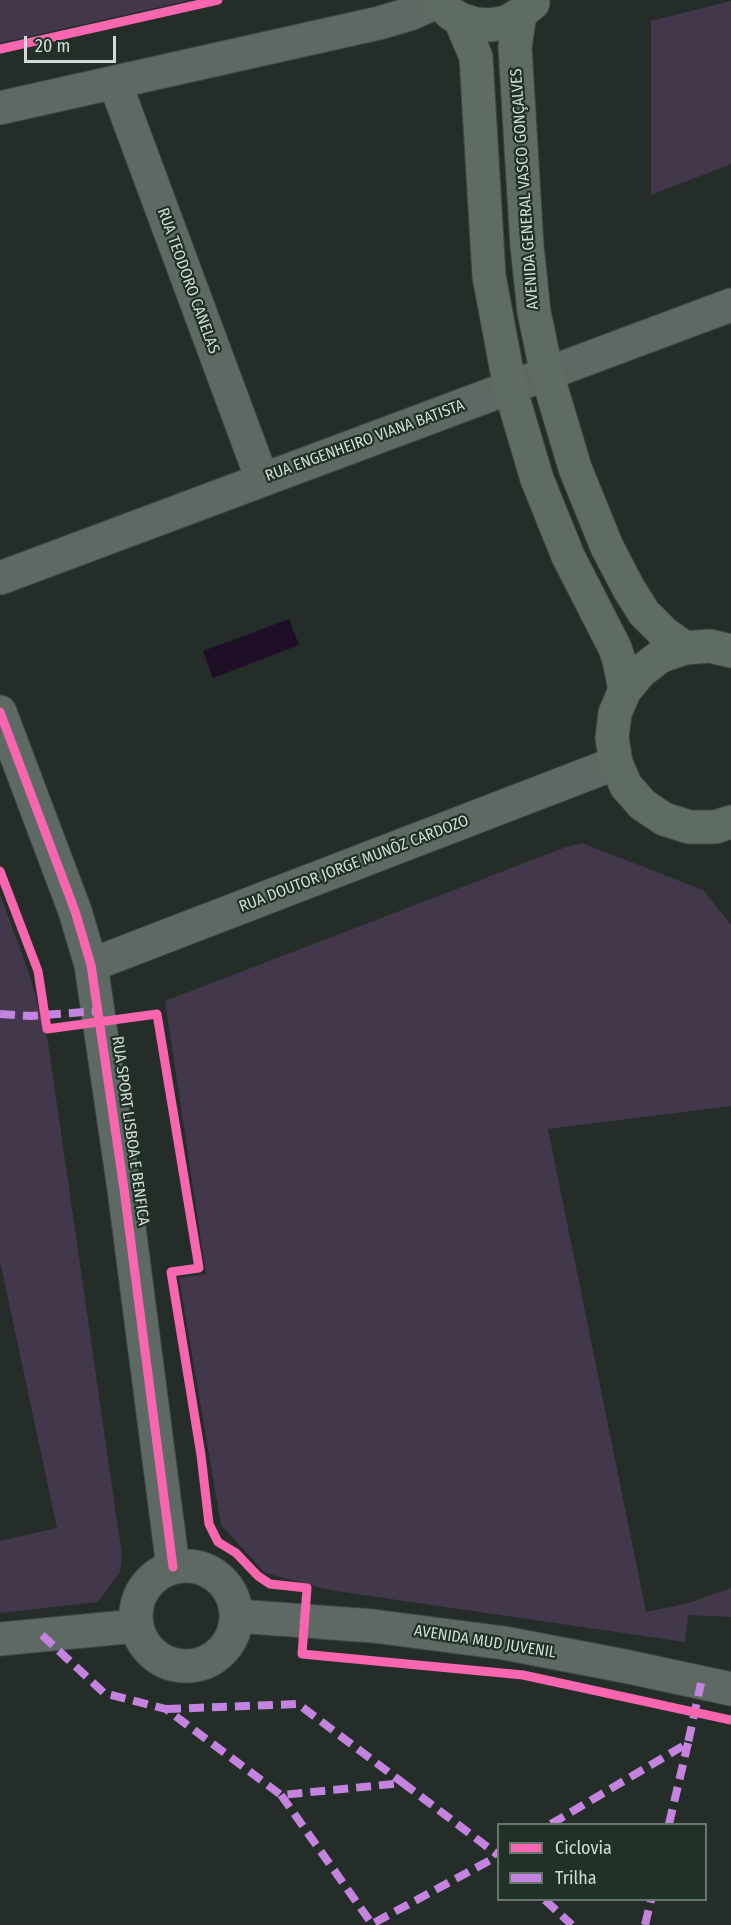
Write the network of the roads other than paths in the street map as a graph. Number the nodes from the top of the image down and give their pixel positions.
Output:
1 (446, 7) edge
2 (527, 7) edge
3 (115, 83) junction
4 (0, 108) edge
5 (731, 304) edge
6 (547, 374) junction
7 (510, 388) junction
8 (262, 479) junction
9 (0, 578) edge
10 (685, 648) junction
11 (731, 651) edge
12 (625, 690) junction
13 (0, 712) edge
14 (616, 763) junction
15 (726, 830) edge
16 (92, 965) junction
17 (173, 1567) junction
18 (237, 1616) junction
19 (136, 1626) junction
20 (0, 1639) edge
21 (731, 1689) edge

1 - 2 main road
1 - 3 street
1 - 7 main road
2 - 6 main road, AVENIDA GENERAL VASCO GONÇALVES
3 - 4 street
3 - 8 street, RUA TEODORO CANELAS
5 - 6 street, RUA ENGENHEIRO VIANA BATISTA
6 - 7 street, RUA ENGENHEIRO VIANA BATISTA
6 - 10 main road, AVENIDA GENERAL VASCO GONÇALVES
7 - 8 street, RUA ENGENHEIRO VIANA BATISTA
7 - 12 main road
8 - 9 street, RUA ENGENHEIRO VIANA BATISTA
10 - 11 main road
10 - 12 main road
12 - 14 main road
13 - 16 street, RUA SPORT LISBOA E BENFICA
14 - 15 main road
14 - 16 street, RUA DOUTOR JORGE MUNÕZ CARDOZO
16 - 17 street, RUA SPORT LISBOA E BENFICA
17 - 18 street
17 - 19 street
18 - 19 street
18 - 21 street, AVENIDA MUD JUVENIL
19 - 20 street

